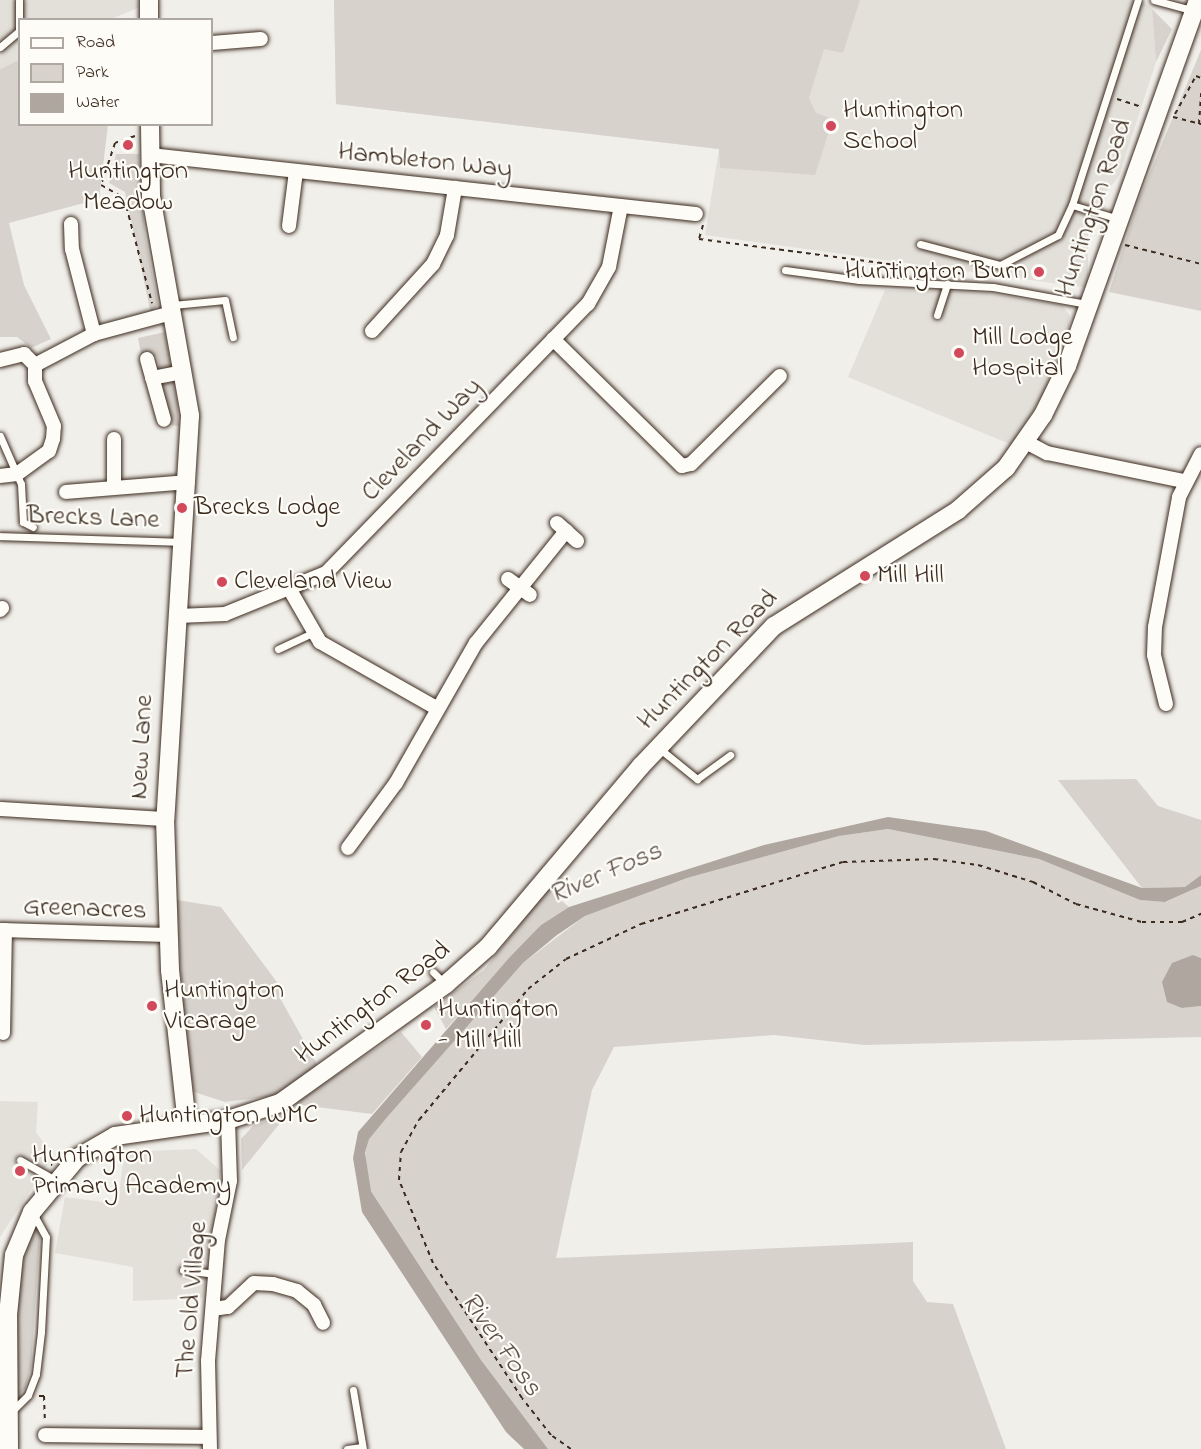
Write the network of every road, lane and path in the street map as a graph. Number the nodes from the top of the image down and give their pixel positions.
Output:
1 (19, 0) edge
2 (149, 0) edge
3 (1138, 0) edge
4 (1154, 0) edge
5 (1196, 5) edge
6 (19, 18) edge
7 (149, 18) edge
8 (18, 32) edge
9 (261, 39) dead end
10 (213, 43) edge
11 (0, 47) edge
12 (1201, 78) edge
13 (1201, 93) edge
14 (1108, 96) junction
15 (1164, 115) junction
16 (1200, 124) edge
17 (150, 130) edge
18 (150, 155) junction
19 (296, 171) junction
20 (455, 188) junction
21 (1072, 205) junction
22 (621, 206) junction
23 (696, 214) joint
24 (1119, 219) junction
25 (72, 224) dead end
26 (289, 226) dead end
27 (1119, 243) dead end
28 (920, 244) dead end
29 (1201, 264) edge
30 (785, 270) dead end
31 (975, 276) dead end
32 (946, 284) junction
33 (1089, 304) junction
34 (166, 312) junction
35 (937, 315) dead end
36 (372, 332) dead end
37 (94, 334) junction
38 (233, 337) dead end
39 (553, 339) junction
40 (147, 359) dead end
41 (0, 360) edge
42 (35, 365) junction
43 (183, 372) junction
44 (780, 376) dead end
45 (152, 378) junction
46 (164, 420) dead end
47 (0, 436) edge
48 (114, 439) dead end
49 (1026, 442) junction
50 (1201, 454) edge
51 (17, 474) junction
52 (0, 476) edge
53 (1184, 481) junction
54 (188, 482) junction
55 (114, 486) junction
56 (66, 492) dead end
57 (33, 526) dead end
58 (0, 536) edge
59 (577, 541) dead end
60 (184, 542) junction
61 (508, 579) dead end
62 (290, 590) junction
63 (525, 592) junction
64 (178, 616) junction
65 (313, 633) junction
66 (278, 649) dead end
67 (1166, 704) dead end
68 (436, 708) junction
69 (658, 747) junction
70 (730, 755) dead end
71 (0, 809) edge
72 (165, 819) junction
73 (348, 848) dead end
74 (1201, 914) edge
75 (3, 930) edge
76 (168, 935) junction
77 (3, 1032) dead end
78 (228, 1120) junction
79 (187, 1125) junction
80 (20, 1160) dead end
81 (55, 1180) junction
82 (32, 1212) junction
83 (183, 1270) dead end
84 (216, 1274) junction
85 (5, 1280) edge
86 (213, 1310) junction
87 (323, 1323) dead end
88 (353, 1390) dead end
89 (28, 1395) junction
90 (8, 1413) junction
91 (45, 1435) joint
92 (209, 1443) edge
93 (362, 1448) edge
94 (9, 1449) edge
95 (347, 1449) edge
96 (571, 1449) edge

1 - 6 lane
2 - 7 street
3 - 14 lane
4 - 5 lane
5 - 15 street, Huntington Road
8 - 11 lane
9 - 10 street
12 - 15 path
13 - 16 path
14 - 15 path
14 - 21 lane
15 - 16 path
15 - 24 street, Huntington Road
17 - 18 street, New Lane
17 - 34 path
18 - 19 street, Hambleton Way
18 - 34 street, New Lane
19 - 20 street, Hambleton Way
19 - 26 street
20 - 22 street, Hambleton Way
20 - 36 street
21 - 24 lane
21 - 28 lane
22 - 23 street, Hambleton Way
22 - 39 street, Cleveland Way
23 - 31 path
24 - 33 street, Huntington Road
25 - 37 street
27 - 29 path
30 - 32 lane
32 - 33 lane
32 - 35 lane
33 - 49 street, Huntington Road
34 - 37 street
34 - 38 lane
34 - 43 street, New Lane
37 - 42 street
39 - 44 street
39 - 62 street, Cleveland Way
40 - 45 street
41 - 42 street
42 - 51 street
43 - 45 street
43 - 54 street, New Lane
45 - 46 street
47 - 51 lane
48 - 55 street
49 - 53 street
49 - 69 street, Huntington Road
50 - 53 street
51 - 52 street
51 - 57 lane
53 - 67 street
54 - 55 street
54 - 60 street, New Lane
55 - 56 street
58 - 60 lane, Brecks Lane
59 - 63 street
60 - 64 street, New Lane
61 - 63 street
62 - 64 street, Cleveland Way
62 - 65 street
63 - 68 street
64 - 72 street, New Lane
65 - 66 lane
65 - 68 street
68 - 73 street
69 - 70 lane
69 - 78 street, Huntington Road
71 - 72 street
72 - 76 street, New Lane
74 - 96 path
75 - 76 street, Greenacres
75 - 77 street
76 - 79 street, New Lane
78 - 79 street, Huntington Road
78 - 84 street, The Old Village
79 - 81 street, Huntington Road
80 - 81 lane
81 - 82 street, Huntington Road
82 - 85 street, Huntington Road
82 - 89 lane
83 - 84 lane
84 - 86 street, The Old Village
85 - 90 street, Huntington Road
86 - 87 street
86 - 92 street, The Old Village
88 - 93 lane
89 - 90 lane
89 - 91 path
90 - 94 street, Huntington Road
91 - 92 street
93 - 95 lane

